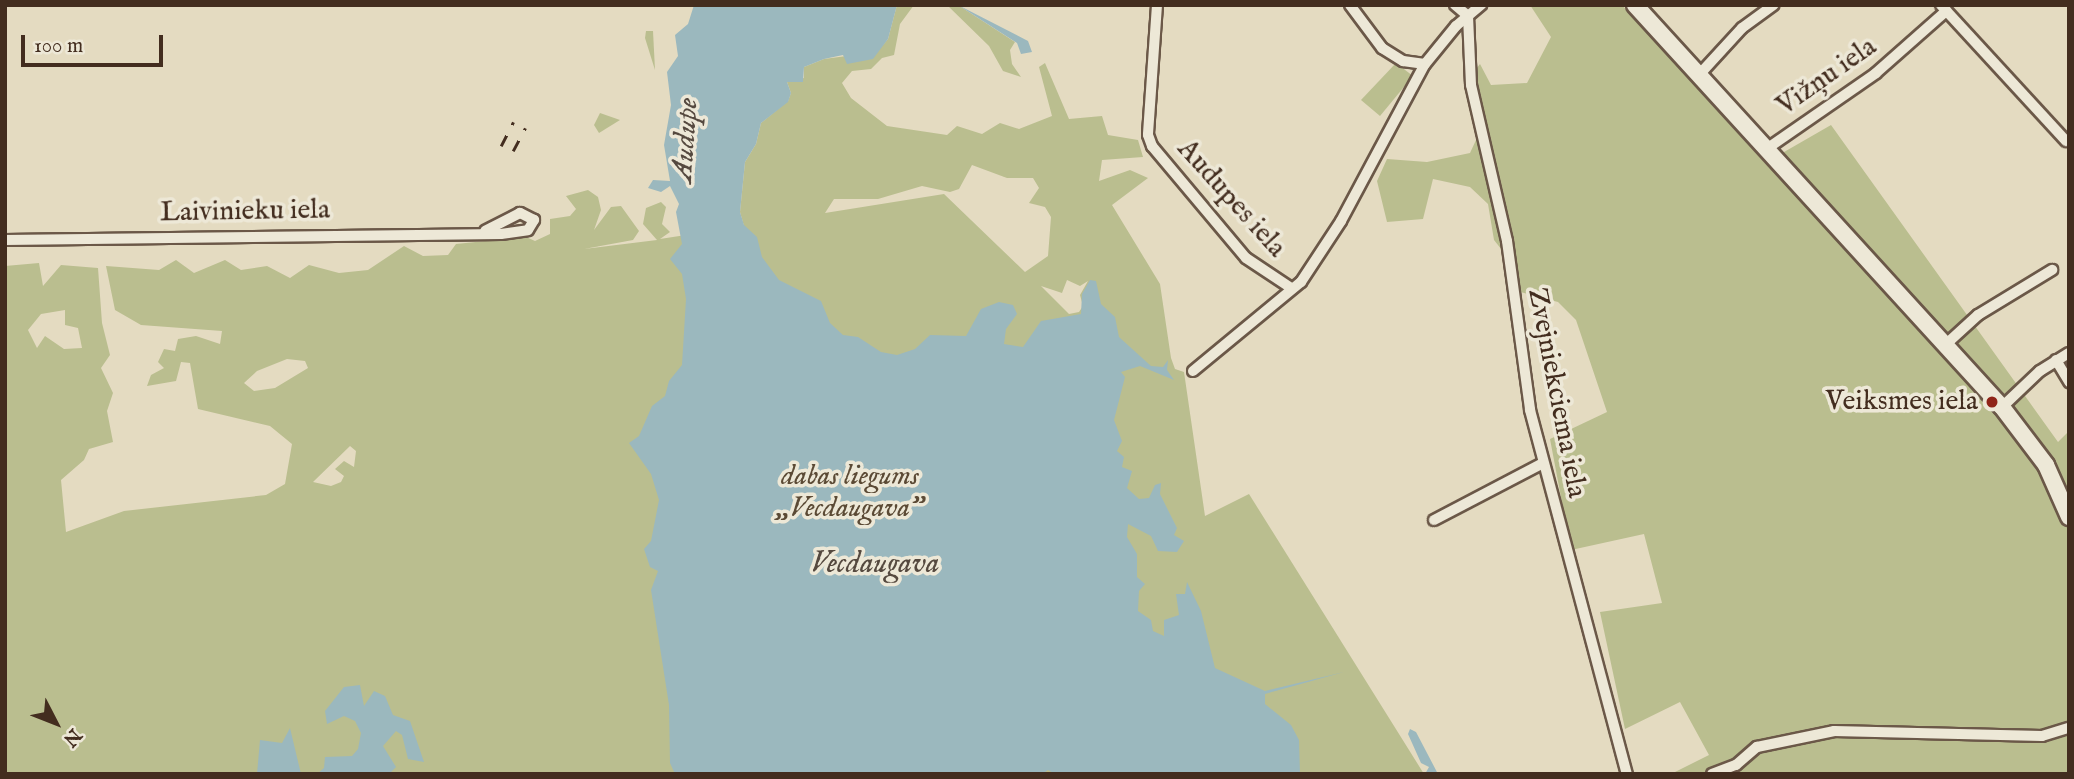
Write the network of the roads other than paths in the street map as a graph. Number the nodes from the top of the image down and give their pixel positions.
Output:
1 (1157, 5) edge
2 (1350, 5) edge
3 (1455, 5) edge
4 (1481, 5) edge
5 (1635, 5) edge
6 (1774, 5) edge
7 (1943, 8) edge
8 (1468, 16) junction
9 (1424, 64) junction
10 (1698, 76) junction
11 (2066, 141) dead end
12 (1765, 150) junction
13 (485, 231) dead end
14 (5, 240) edge
15 (2052, 270) dead end
16 (1291, 288) junction
17 (1944, 346) junction
18 (2069, 353) edge
19 (2056, 360) junction
20 (1193, 371) dead end
21 (2069, 382) edge
22 (2002, 407) junction
23 (1543, 463) junction
24 (2069, 517) edge
25 (1434, 520) dead end
26 (2069, 729) edge
27 (1627, 774) edge
28 (1712, 774) edge

1 - 16 street, Audupes iela
2 - 9 street
3 - 8 street
4 - 8 street
5 - 10 main road
6 - 10 street
7 - 11 street
7 - 12 street, Vižņu iela
8 - 9 street
8 - 23 street, Zvejniekciema iela
9 - 16 street
10 - 12 main road
12 - 17 main road
13 - 14 street, Laivinieku iela
15 - 17 street
16 - 20 street
17 - 22 main road
18 - 19 street
19 - 21 street
19 - 22 street
22 - 24 main road
23 - 25 street
23 - 27 street, Zvejniekciema iela
26 - 28 street

